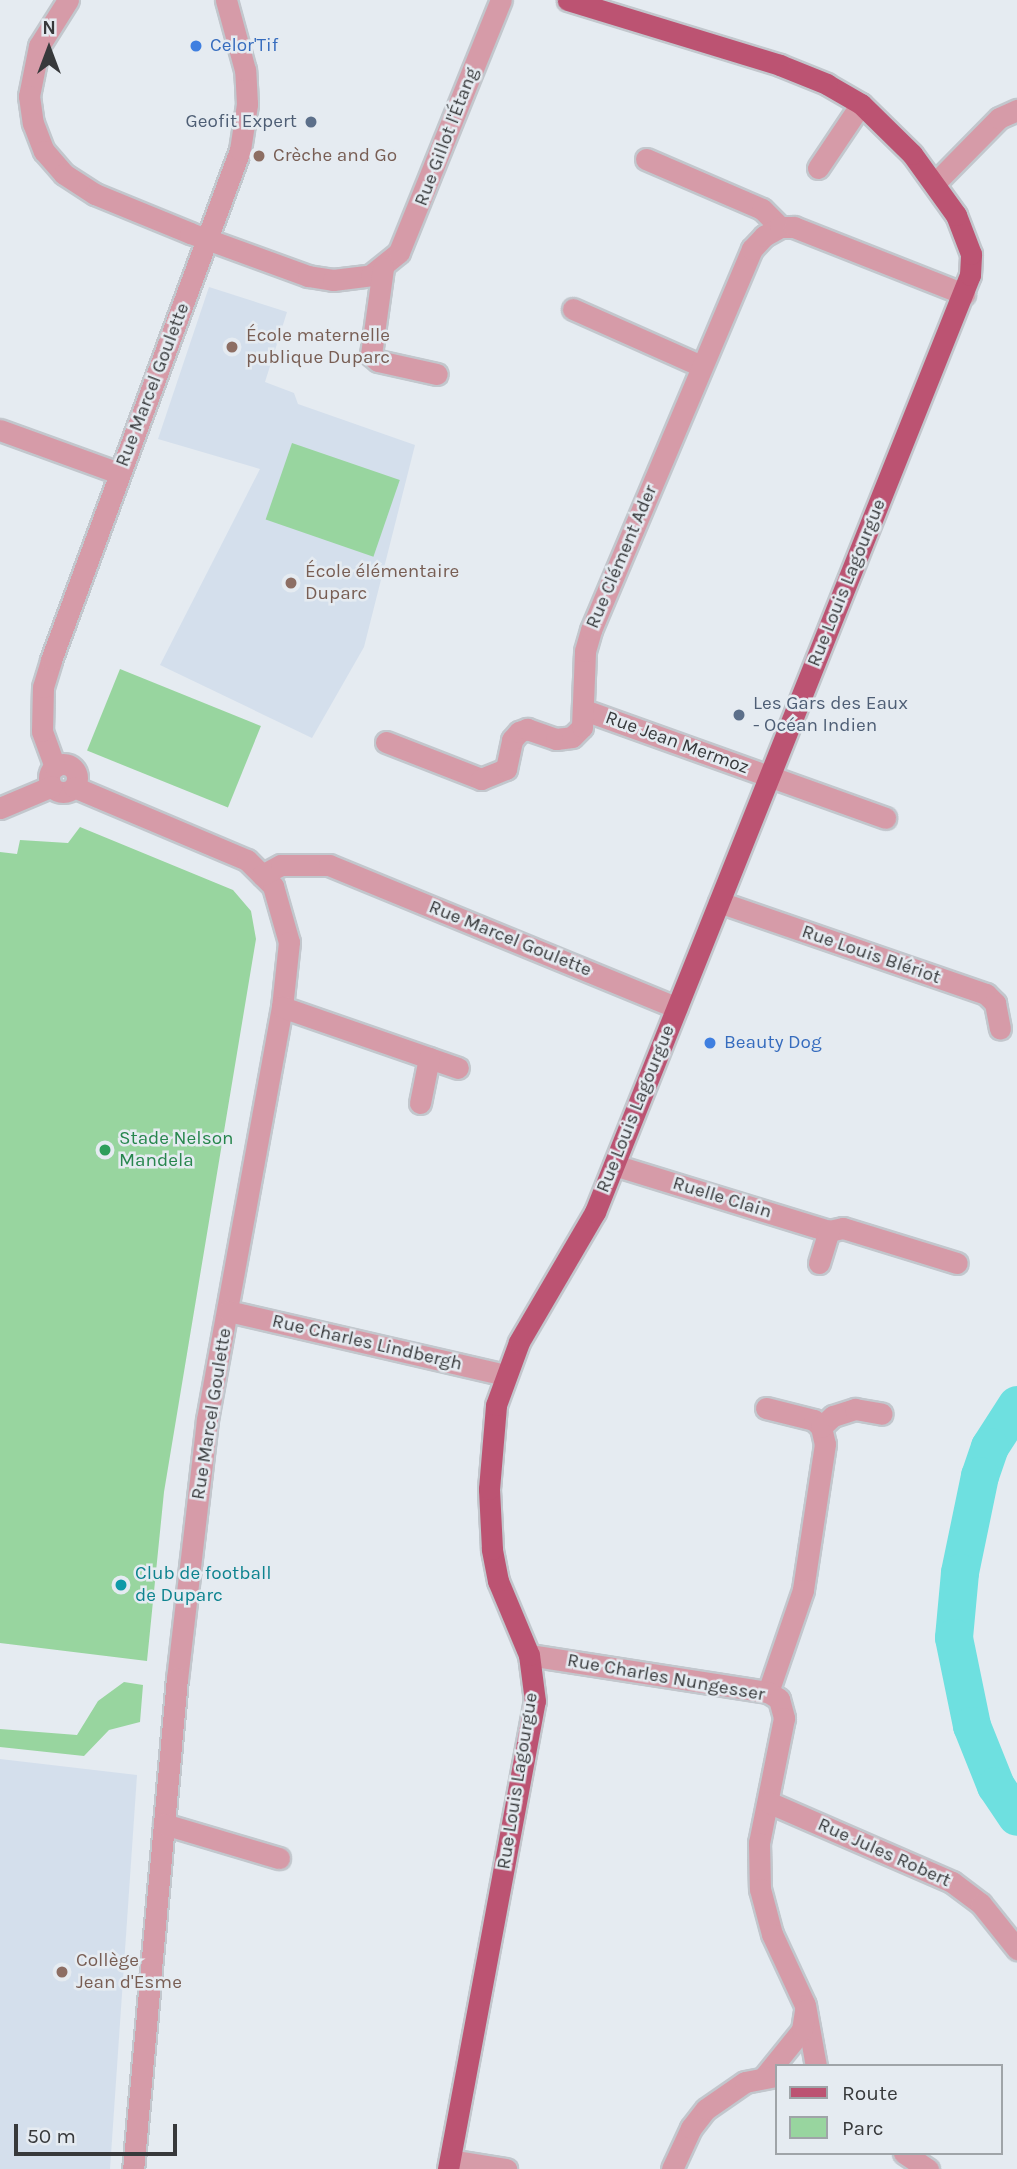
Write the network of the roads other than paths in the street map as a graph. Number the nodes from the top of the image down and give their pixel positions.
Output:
1 (68, 0) edge
2 (226, 0) edge
3 (501, 0) edge
4 (568, 0) edge
5 (861, 104) junction
6 (1017, 110) edge
7 (646, 159) dead end
8 (818, 168) dead end
9 (935, 184) junction
10 (780, 227) junction
11 (208, 239) junction
12 (383, 268) junction
13 (964, 294) junction
14 (573, 309) dead end
15 (701, 366) junction
16 (437, 374) dead end
17 (0, 430) edge
18 (119, 473) junction
19 (584, 710) junction
20 (386, 743) dead end
21 (54, 776) junction
22 (769, 776) junction
23 (0, 808) edge
24 (885, 818) dead end
25 (262, 874) junction
26 (719, 902) junction
27 (282, 1007) junction
28 (677, 1008) junction
29 (1000, 1029) dead end
30 (429, 1058) junction
31 (458, 1068) dead end
32 (420, 1103) dead end
33 (614, 1165) junction
34 (829, 1231) junction
35 (819, 1263) dead end
36 (957, 1264) dead end
37 (228, 1311) junction
38 (505, 1375) junction
39 (766, 1408) dead end
40 (882, 1414) dead end
41 (821, 1427) junction
42 (529, 1655) junction
43 (768, 1692) junction
44 (768, 1802) junction
45 (163, 1824) junction
46 (279, 1858) dead end
47 (1017, 1949) edge
48 (805, 2005) junction
49 (780, 2064) edge
50 (816, 2064) edge
51 (771, 2077) edge
52 (907, 2155) edge
53 (449, 2164) edge
54 (133, 2169) edge
55 (506, 2169) edge
56 (672, 2169) edge
57 (928, 2169) edge

1 - 11 street
2 - 11 street, Rue Marcel Goulette
3 - 12 street, Rue Gillot l'Étang
4 - 5 main road, Rue Louis Lagourgue
5 - 8 street
5 - 9 main road, Rue Louis Lagourgue
6 - 9 street
7 - 10 street
9 - 13 main road, Rue Louis Lagourgue
10 - 13 street
10 - 15 street, Rue Clément Ader
11 - 12 street
11 - 18 street, Rue Marcel Goulette
12 - 16 street, Rue Gillot l'Étang
13 - 22 main road, Rue Louis Lagourgue
14 - 15 street
15 - 19 street, Rue Clément Ader
17 - 18 street
18 - 21 street, Rue Marcel Goulette
19 - 20 street, Rue Clément Ader
19 - 22 street, Rue Jean Mermoz
21 - 23 street
21 - 25 street, Rue Marcel Goulette
22 - 24 street, Rue Jean Mermoz
22 - 26 main road, Rue Louis Lagourgue
25 - 27 street, Rue Marcel Goulette
25 - 28 street, Rue Marcel Goulette
26 - 28 main road, Rue Louis Lagourgue
26 - 29 street, Rue Louis Blériot
27 - 30 street
27 - 37 street, Rue Marcel Goulette
28 - 33 main road, Rue Louis Lagourgue
30 - 31 street
30 - 32 street
33 - 34 street, Ruelle Clain
33 - 38 main road, Rue Louis Lagourgue
34 - 35 street
34 - 36 street, Ruelle Clain
37 - 38 street, Rue Charles Lindbergh
37 - 45 street, Rue Marcel Goulette
38 - 42 main road, Rue Louis Lagourgue
39 - 41 street
40 - 41 street
41 - 43 street
42 - 43 street, Rue Charles Nungesser
42 - 53 main road, Rue Louis Lagourgue
43 - 44 street, Rue Charles Nungesser
44 - 47 street, Rue Jules Robert
44 - 48 street, Rue Charles Nungesser
45 - 46 street
45 - 54 street, Rue Marcel Goulette
48 - 49 street
48 - 50 street, Rue Charles Nungesser
51 - 56 street
52 - 57 street
53 - 55 street

